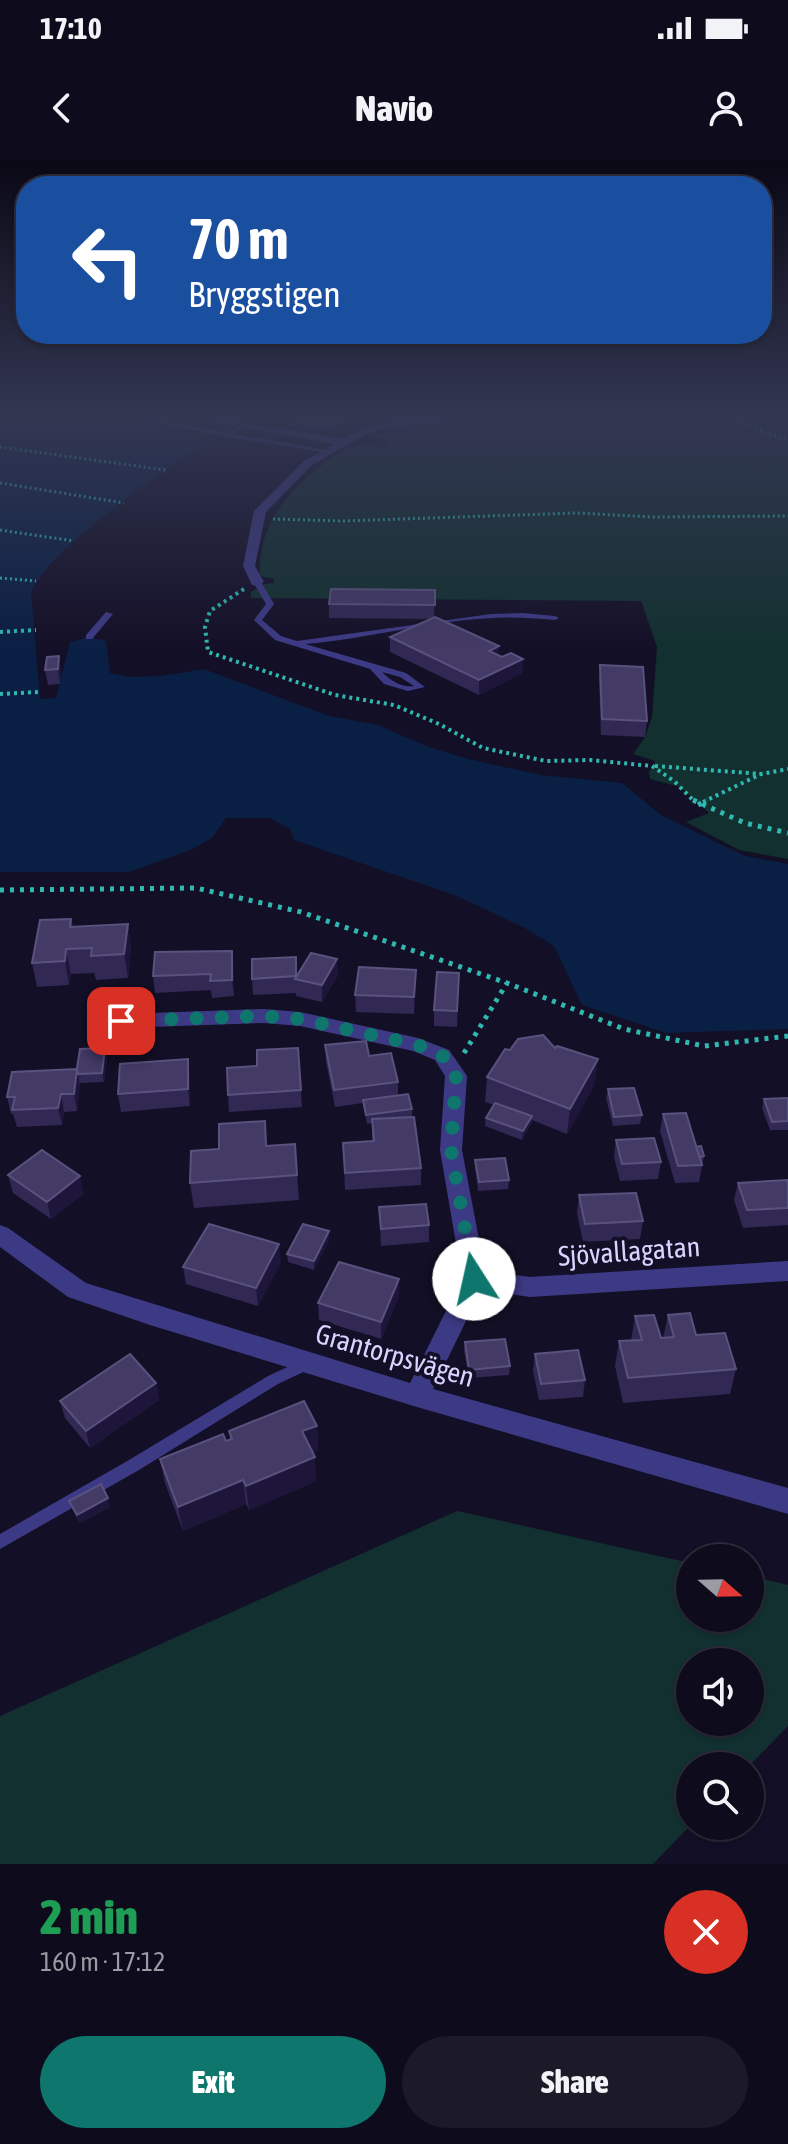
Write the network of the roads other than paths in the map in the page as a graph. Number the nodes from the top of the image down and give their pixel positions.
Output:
1 (277, 494) edge
2 (257, 582) joint
3 (109, 614) dead end
4 (555, 618) dead end
5 (89, 637) dead end
6 (284, 640) junction
7 (373, 667) junction
8 (121, 1021) dead end
9 (0, 1234) edge
10 (788, 1271) edge
11 (474, 1279) junction
12 (309, 1363) junction
13 (417, 1396) junction
14 (788, 1501) edge
15 (0, 1542) edge

1 - 2 street
2 - 6 lane
3 - 5 lane
4 - 6 lane
6 - 7 lane
7 - 7 lane
8 - 11 street
9 - 12 street, Grantorpsvägen
10 - 11 street, Sjövallagatan
11 - 13 street
12 - 13 street, Grantorpsvägen
12 - 15 lane
13 - 14 street, Grantorpsvägen

